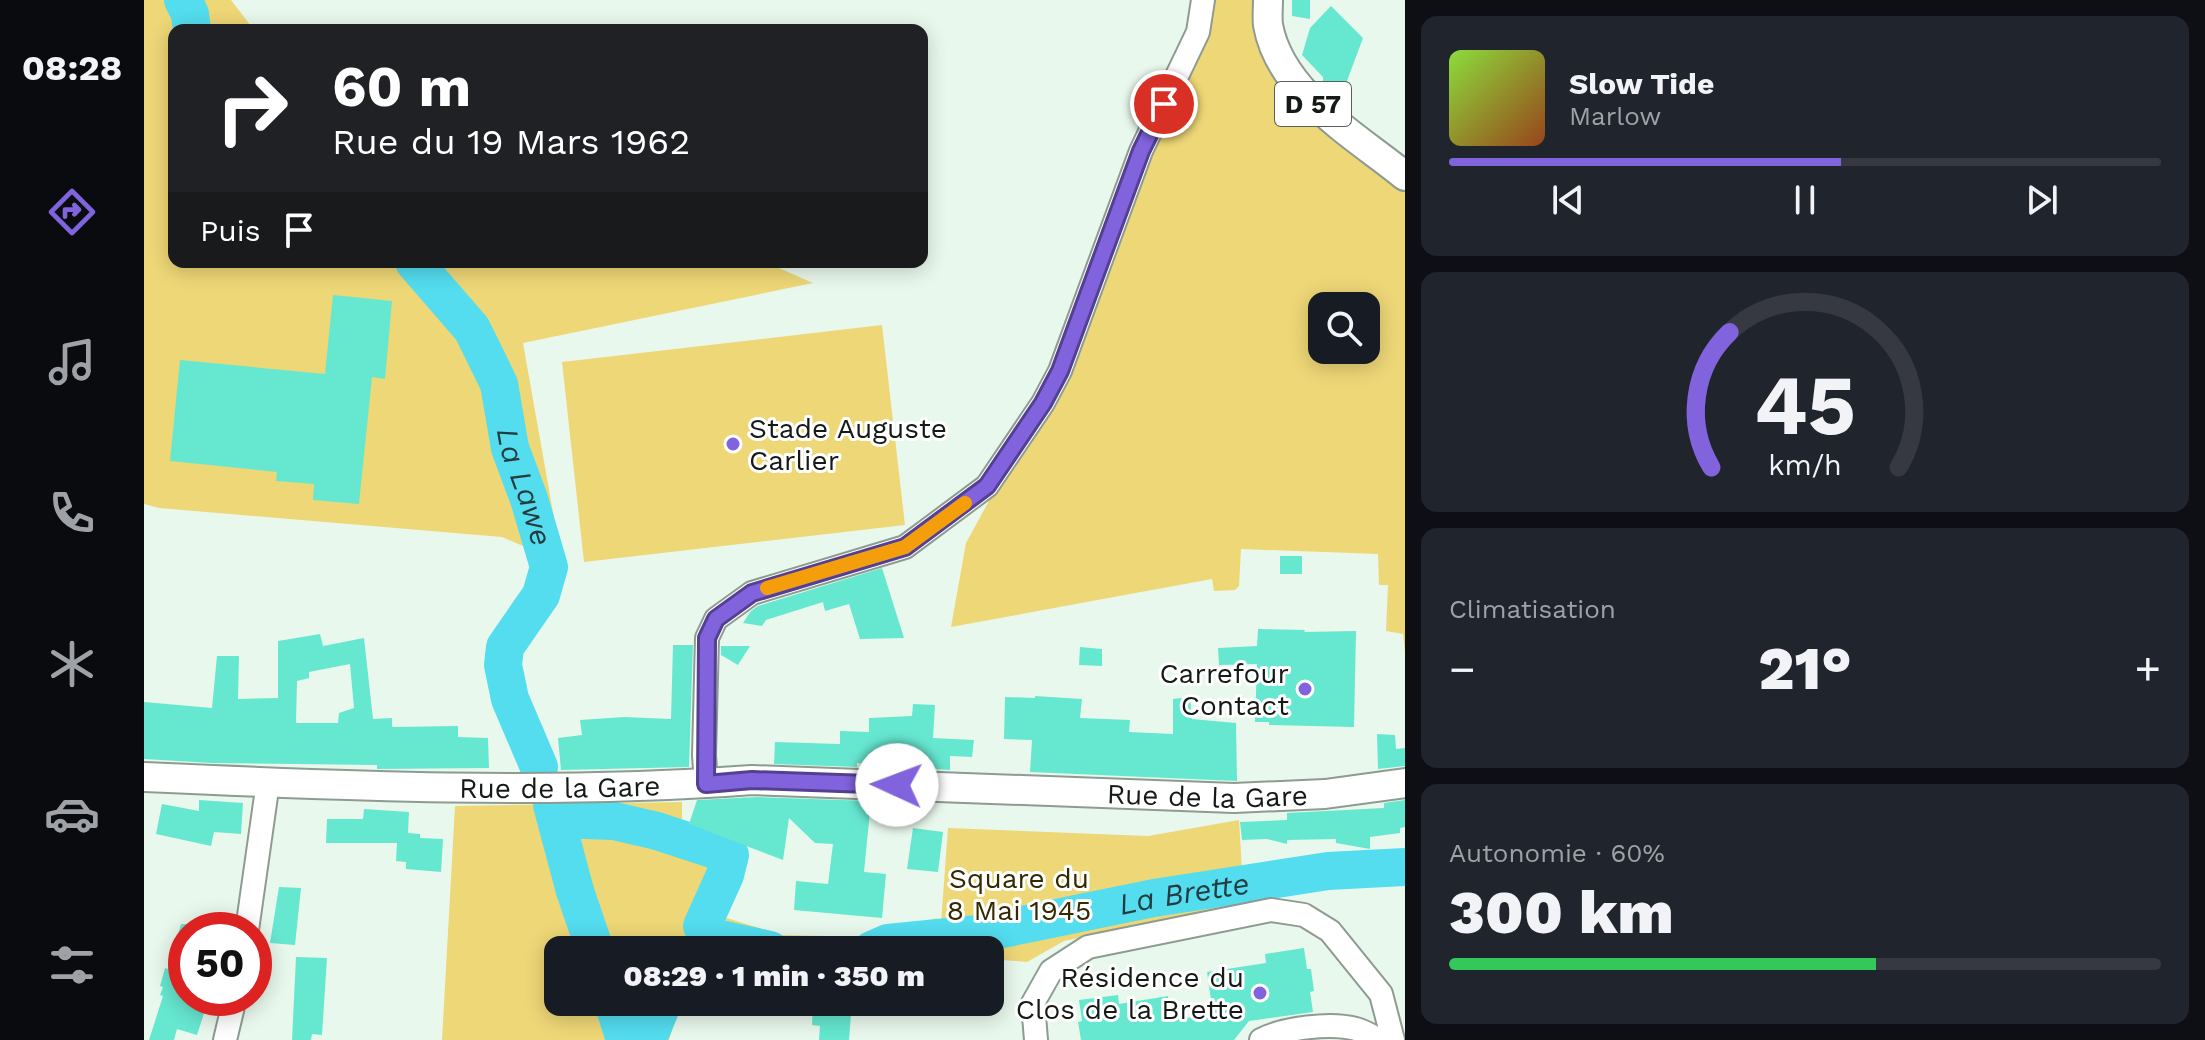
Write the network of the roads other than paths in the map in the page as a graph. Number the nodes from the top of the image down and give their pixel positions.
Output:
1 (1203, 0) edge
2 (1268, 0) edge
3 (1405, 176) edge
4 (144, 777) edge
5 (268, 782) junction
6 (1405, 783) edge
7 (706, 784) junction
8 (250, 912) edge
9 (231, 1016) edge
10 (225, 1040) edge
11 (1036, 1040) edge
12 (1261, 1040) edge
13 (1379, 1040) edge
14 (1393, 1040) edge

1 - 7 street
2 - 3 main road, D 57
4 - 5 main road, Rue de la Gare
5 - 7 main road, Rue de la Gare
5 - 8 street
6 - 7 main road, Rue de la Gare
9 - 10 street
11 - 14 street
12 - 13 street

